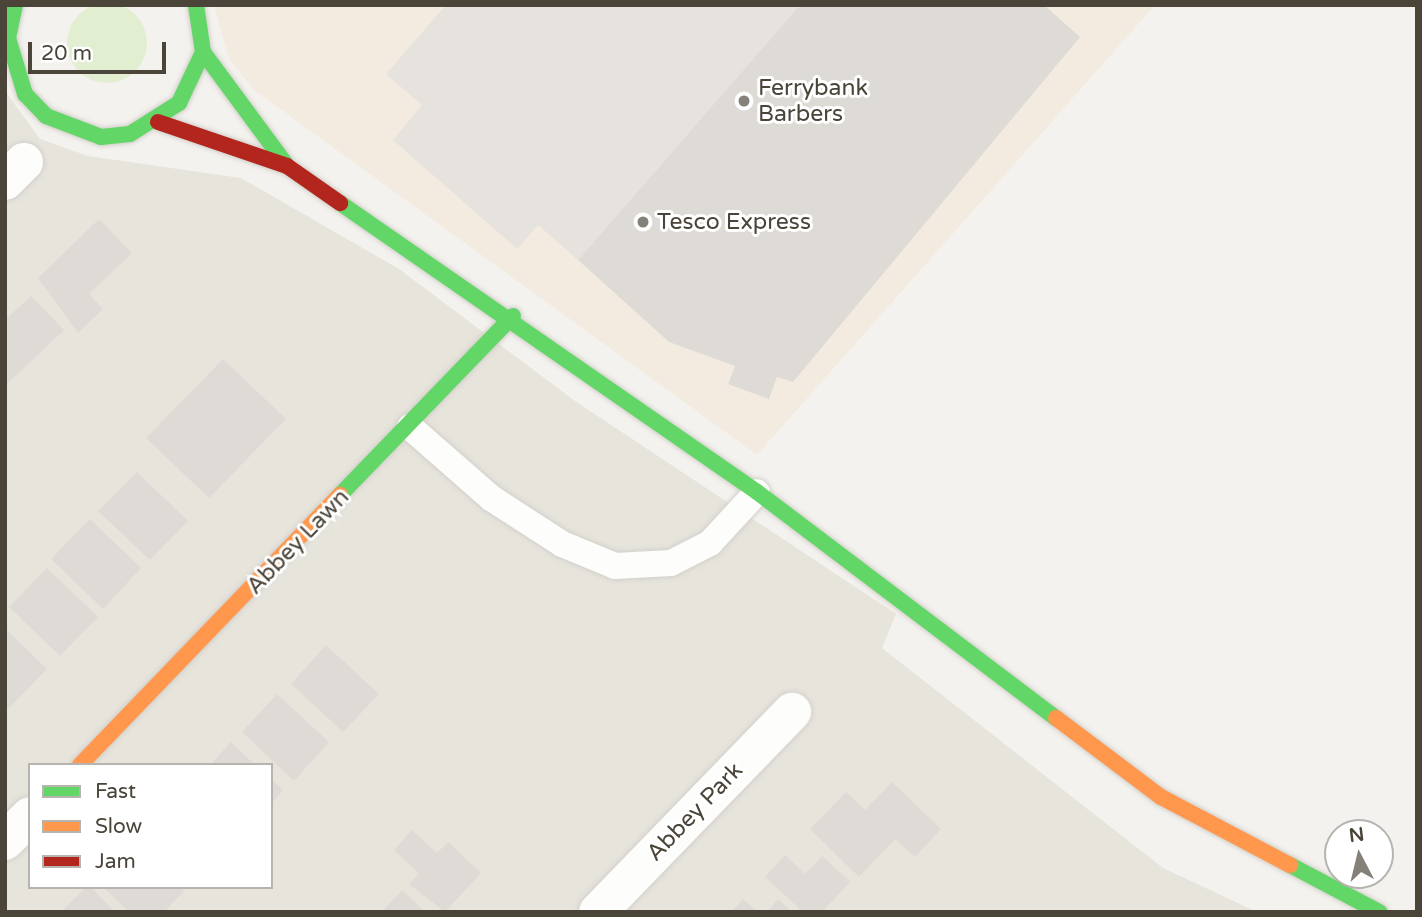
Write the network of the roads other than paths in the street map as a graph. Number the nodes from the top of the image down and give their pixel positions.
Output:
1 (15, 5) edge
2 (196, 5) edge
3 (7, 37) edge
4 (202, 52) junction
5 (158, 122) junction
6 (287, 166) junction
7 (513, 316) junction
8 (410, 427) junction
9 (757, 492) junction
10 (792, 712) dead end
11 (82, 763) edge
12 (28, 818) edge
13 (5, 841) edge
14 (598, 912) edge
15 (1379, 912) edge

1 - 3 street
2 - 4 street
3 - 5 street
4 - 5 street
4 - 6 street
5 - 6 street
6 - 7 street
7 - 8 street, Abbey Lawn
7 - 9 street
8 - 9 lane
8 - 11 street, Abbey Lawn
9 - 15 street
10 - 14 street, Abbey Park
12 - 13 street

